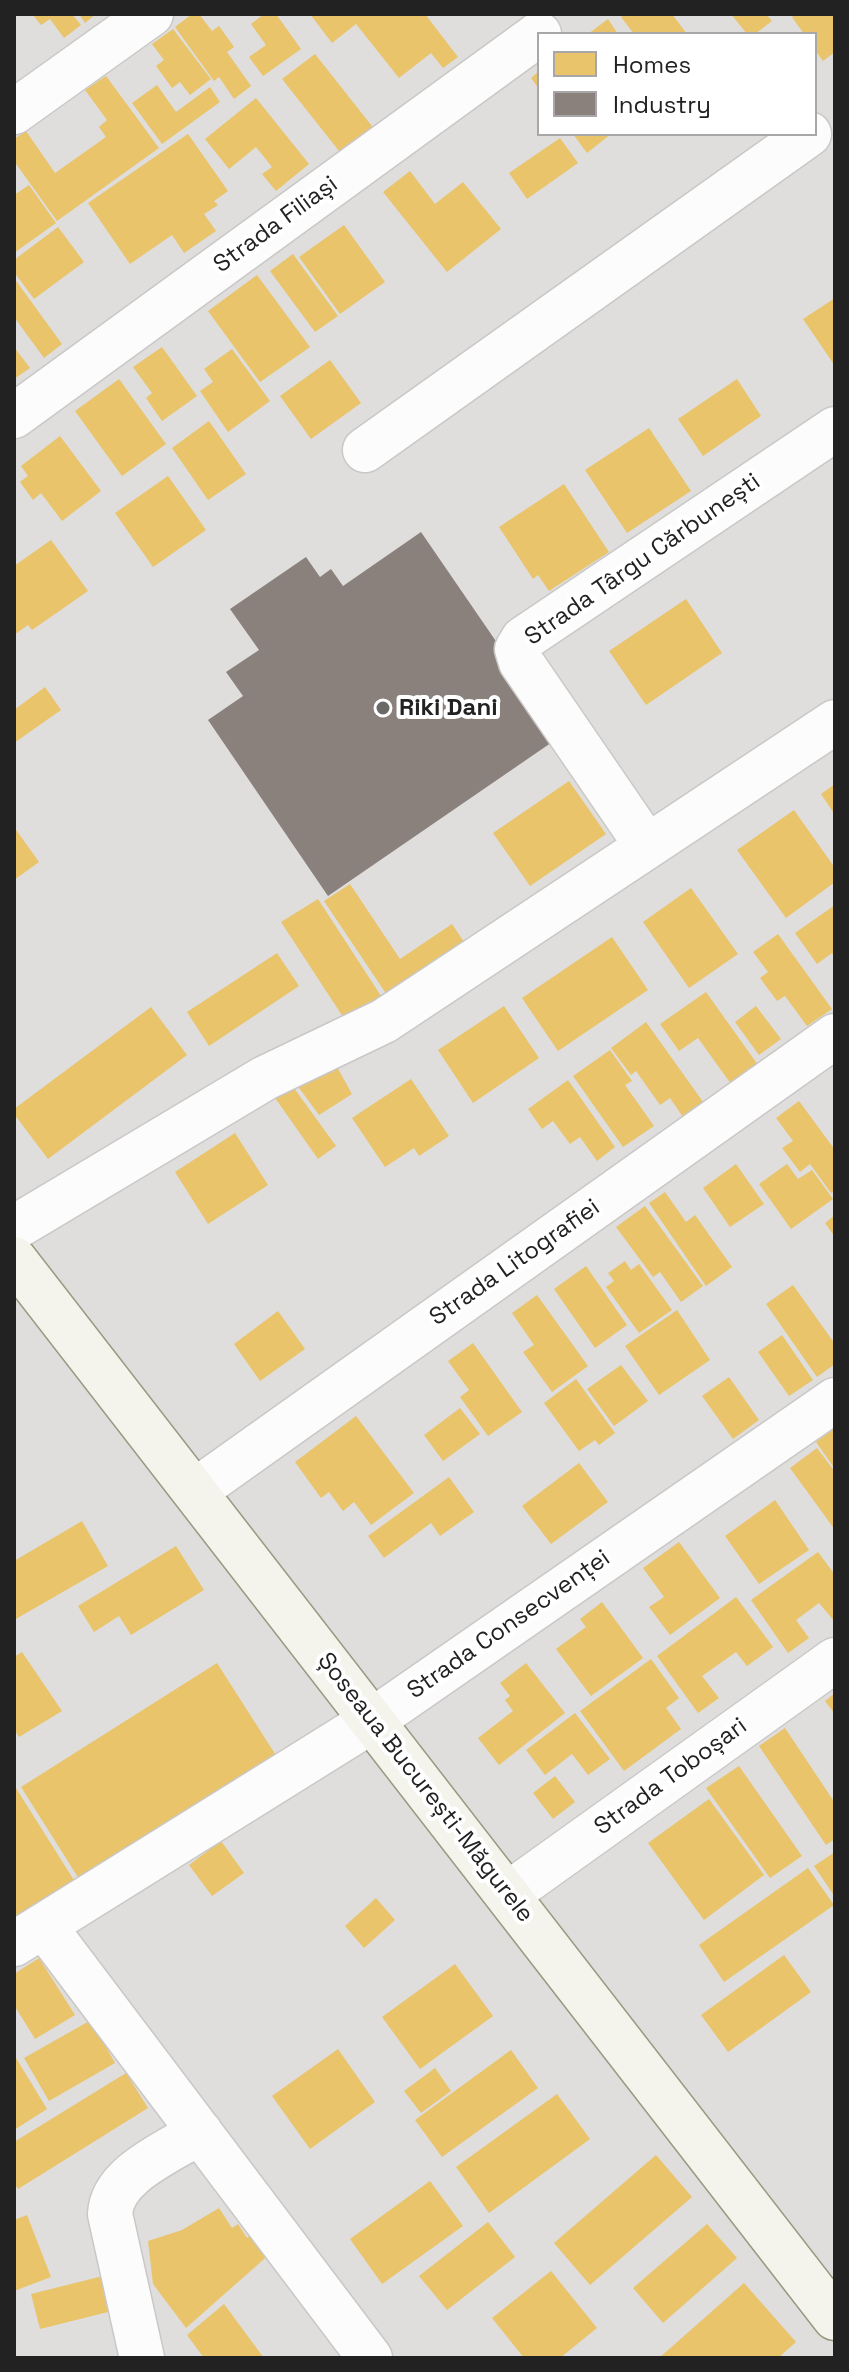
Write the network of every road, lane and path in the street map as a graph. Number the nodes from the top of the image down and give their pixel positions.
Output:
1 (151, 14) edge
2 (567, 14) edge
3 (542, 32) edge
4 (537, 35) edge
5 (14, 112) edge
6 (835, 116) edge
7 (817, 129) edge
8 (806, 136) edge
9 (14, 416) edge
10 (835, 429) edge
11 (365, 450) dead end
12 (835, 722) edge
13 (647, 846) junction
14 (835, 1036) edge
15 (14, 1228) edge
16 (14, 1259) edge
17 (835, 1400) edge
18 (195, 1491) junction
19 (835, 1660) edge
20 (373, 1720) junction
21 (508, 1894) junction
22 (29, 1935) edge
23 (200, 2132) junction
24 (835, 2318) edge
25 (142, 2358) edge
26 (370, 2358) edge

1 - 5 street
2 - 3 street, Strada Filiași
4 - 9 street, Strada Filiași
6 - 7 street
8 - 11 street
10 - 13 street, Strada Târgu Cărbunești
12 - 13 street
13 - 15 street
14 - 18 street, Strada Litografiei
16 - 18 main road, Șoseaua București-Măgurele
17 - 20 street, Strada Consecvenței
18 - 20 main road, Șoseaua București-Măgurele
19 - 21 street, Strada Toboșari
20 - 21 main road, Șoseaua București-Măgurele
20 - 22 street, Strada Consecvenței
21 - 24 main road, Șoseaua București-Măgurele
22 - 23 street
23 - 25 street
23 - 26 street

